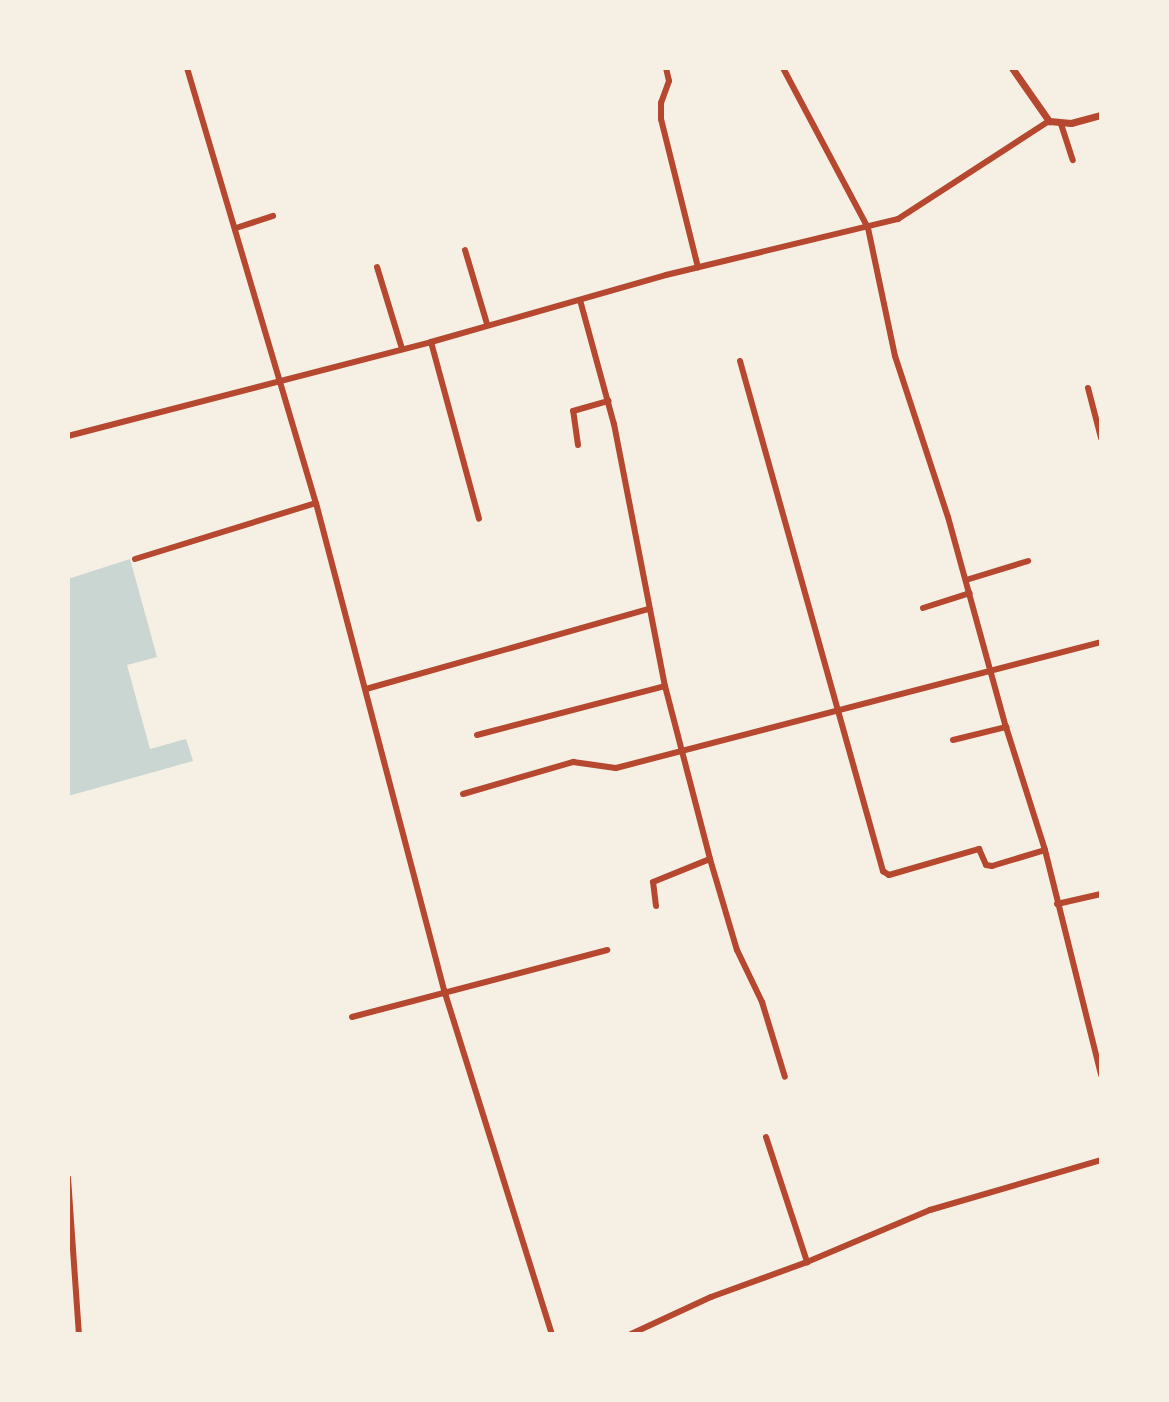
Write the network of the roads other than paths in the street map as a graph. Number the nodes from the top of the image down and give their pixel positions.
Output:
1 (187, 68) edge
2 (666, 68) edge
3 (783, 68) edge
4 (1012, 68) edge
5 (1101, 115) edge
6 (1049, 121) junction
7 (1061, 124) junction
8 (1073, 160) dead end
9 (273, 216) dead end
10 (236, 228) junction
11 (868, 228) junction
12 (465, 250) dead end
13 (377, 267) dead end
14 (698, 267) junction
15 (580, 300) junction
16 (487, 324) junction
17 (431, 342) junction
18 (402, 349) junction
19 (740, 361) dead end
20 (280, 381) junction
21 (1088, 388) dead end
22 (609, 401) junction
23 (68, 436) edge
24 (1101, 438) edge
25 (578, 445) dead end
26 (316, 503) junction
27 (479, 519) dead end
28 (135, 559) dead end
29 (1028, 561) dead end
30 (966, 580) junction
31 (970, 593) junction
32 (923, 608) dead end
33 (648, 609) junction
34 (1101, 642) edge
35 (990, 669) junction
36 (665, 686) junction
37 (366, 689) junction
38 (837, 710) junction
39 (1006, 727) junction
40 (477, 735) dead end
41 (953, 740) dead end
42 (683, 752) junction
43 (463, 794) dead end
44 (1045, 850) junction
45 (710, 859) junction
46 (1101, 894) edge
47 (1057, 904) junction
48 (656, 906) dead end
49 (607, 950) dead end
50 (444, 990) junction
51 (352, 1017) dead end
52 (1101, 1075) edge
53 (785, 1077) dead end
54 (766, 1137) dead end
55 (1101, 1160) edge
56 (68, 1178) edge
57 (807, 1262) junction
58 (79, 1334) edge
59 (552, 1334) edge
60 (631, 1334) edge

1 - 10 street
2 - 14 street
3 - 11 street
4 - 6 street
5 - 7 street
6 - 7 street
6 - 11 street
7 - 8 street
9 - 10 street
10 - 20 street
11 - 14 street
11 - 30 street
12 - 16 street
13 - 18 street
14 - 15 street
15 - 16 street
15 - 22 street
16 - 17 street
17 - 18 street
17 - 27 street
18 - 20 street
19 - 38 street
20 - 23 street
20 - 26 street
21 - 24 street
22 - 25 street
22 - 33 street
26 - 28 street
26 - 37 street
29 - 30 street
30 - 31 street
31 - 32 street
31 - 35 street
33 - 36 street
33 - 37 street
34 - 35 street
35 - 38 street
35 - 39 street
36 - 40 street
36 - 42 street
37 - 50 street
38 - 42 street
38 - 44 street
39 - 41 street
39 - 44 street
42 - 43 street
42 - 45 street
44 - 47 street
45 - 48 street
45 - 53 street
46 - 47 street
47 - 52 street
49 - 50 street
50 - 51 street
50 - 59 street
54 - 57 street
55 - 57 street
56 - 58 street
57 - 60 street

